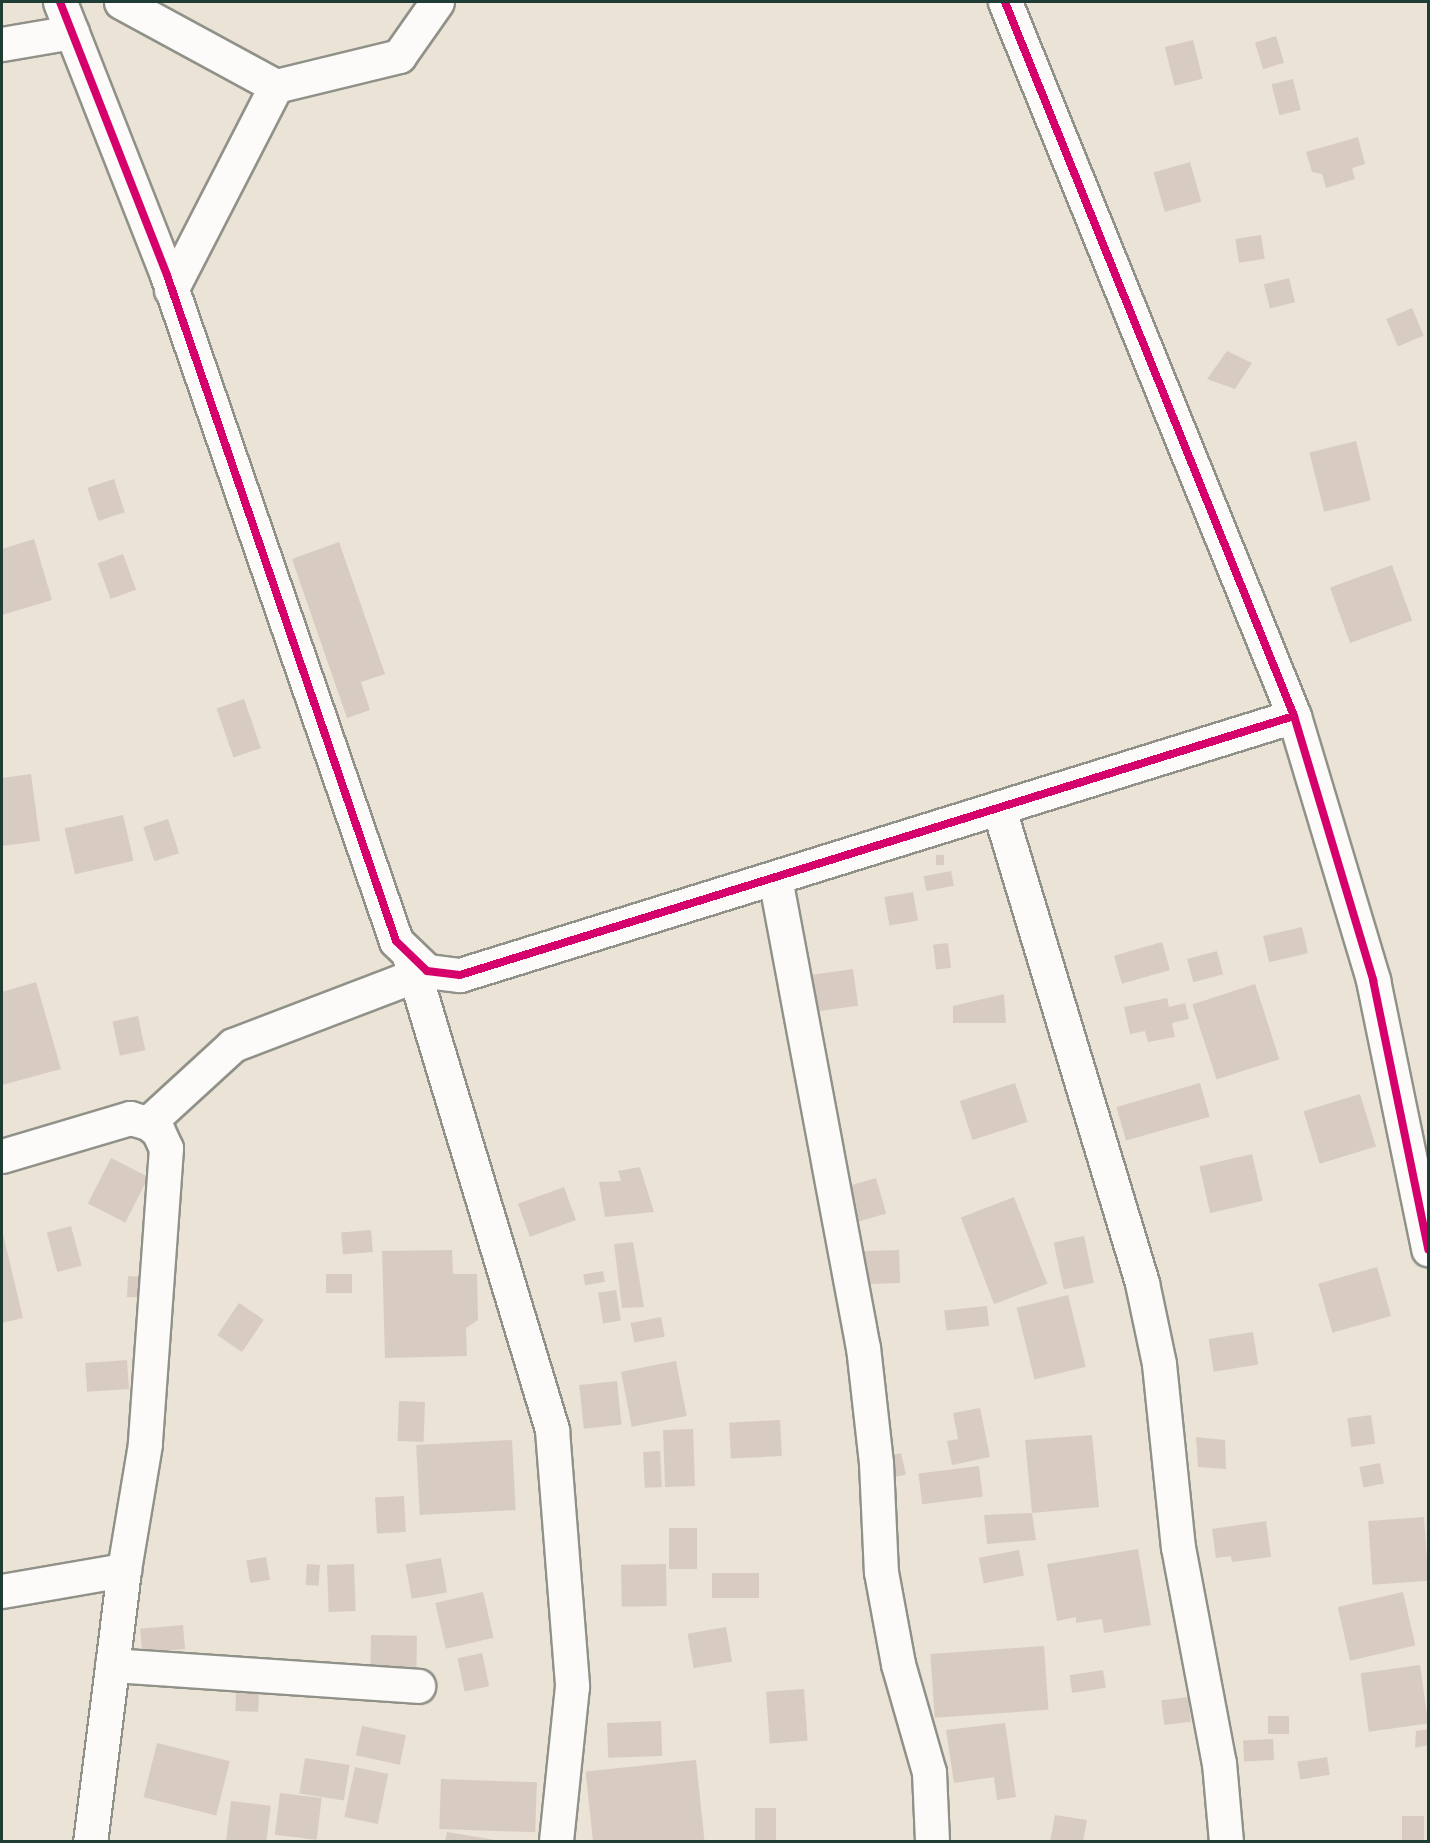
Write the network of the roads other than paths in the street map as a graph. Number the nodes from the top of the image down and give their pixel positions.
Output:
1 (60, 2) edge
2 (121, 2) edge
3 (437, 2) edge
4 (1005, 2) edge
5 (72, 32) junction
6 (2, 44) edge
7 (276, 86) junction
8 (171, 290) junction
9 (1294, 716) junction
10 (999, 809) junction
11 (775, 878) junction
12 (417, 968) junction
13 (148, 1123) junction
14 (2, 1156) edge
15 (1428, 1249) edge
16 (124, 1570) junction
17 (2, 1591) edge
18 (112, 1665) junction
19 (418, 1686) dead end
20 (90, 1842) edge
21 (556, 1842) edge
22 (932, 1842) edge
23 (1226, 1842) edge

1 - 5 street
2 - 7 street
3 - 7 street
4 - 9 street
5 - 6 street
5 - 8 street
7 - 8 street
8 - 12 street
9 - 10 street
9 - 15 street
10 - 11 street
10 - 23 street
11 - 12 street
11 - 22 street
12 - 13 street
12 - 21 street
13 - 14 street
13 - 16 street
16 - 17 street
16 - 18 street
18 - 19 street
18 - 20 street

